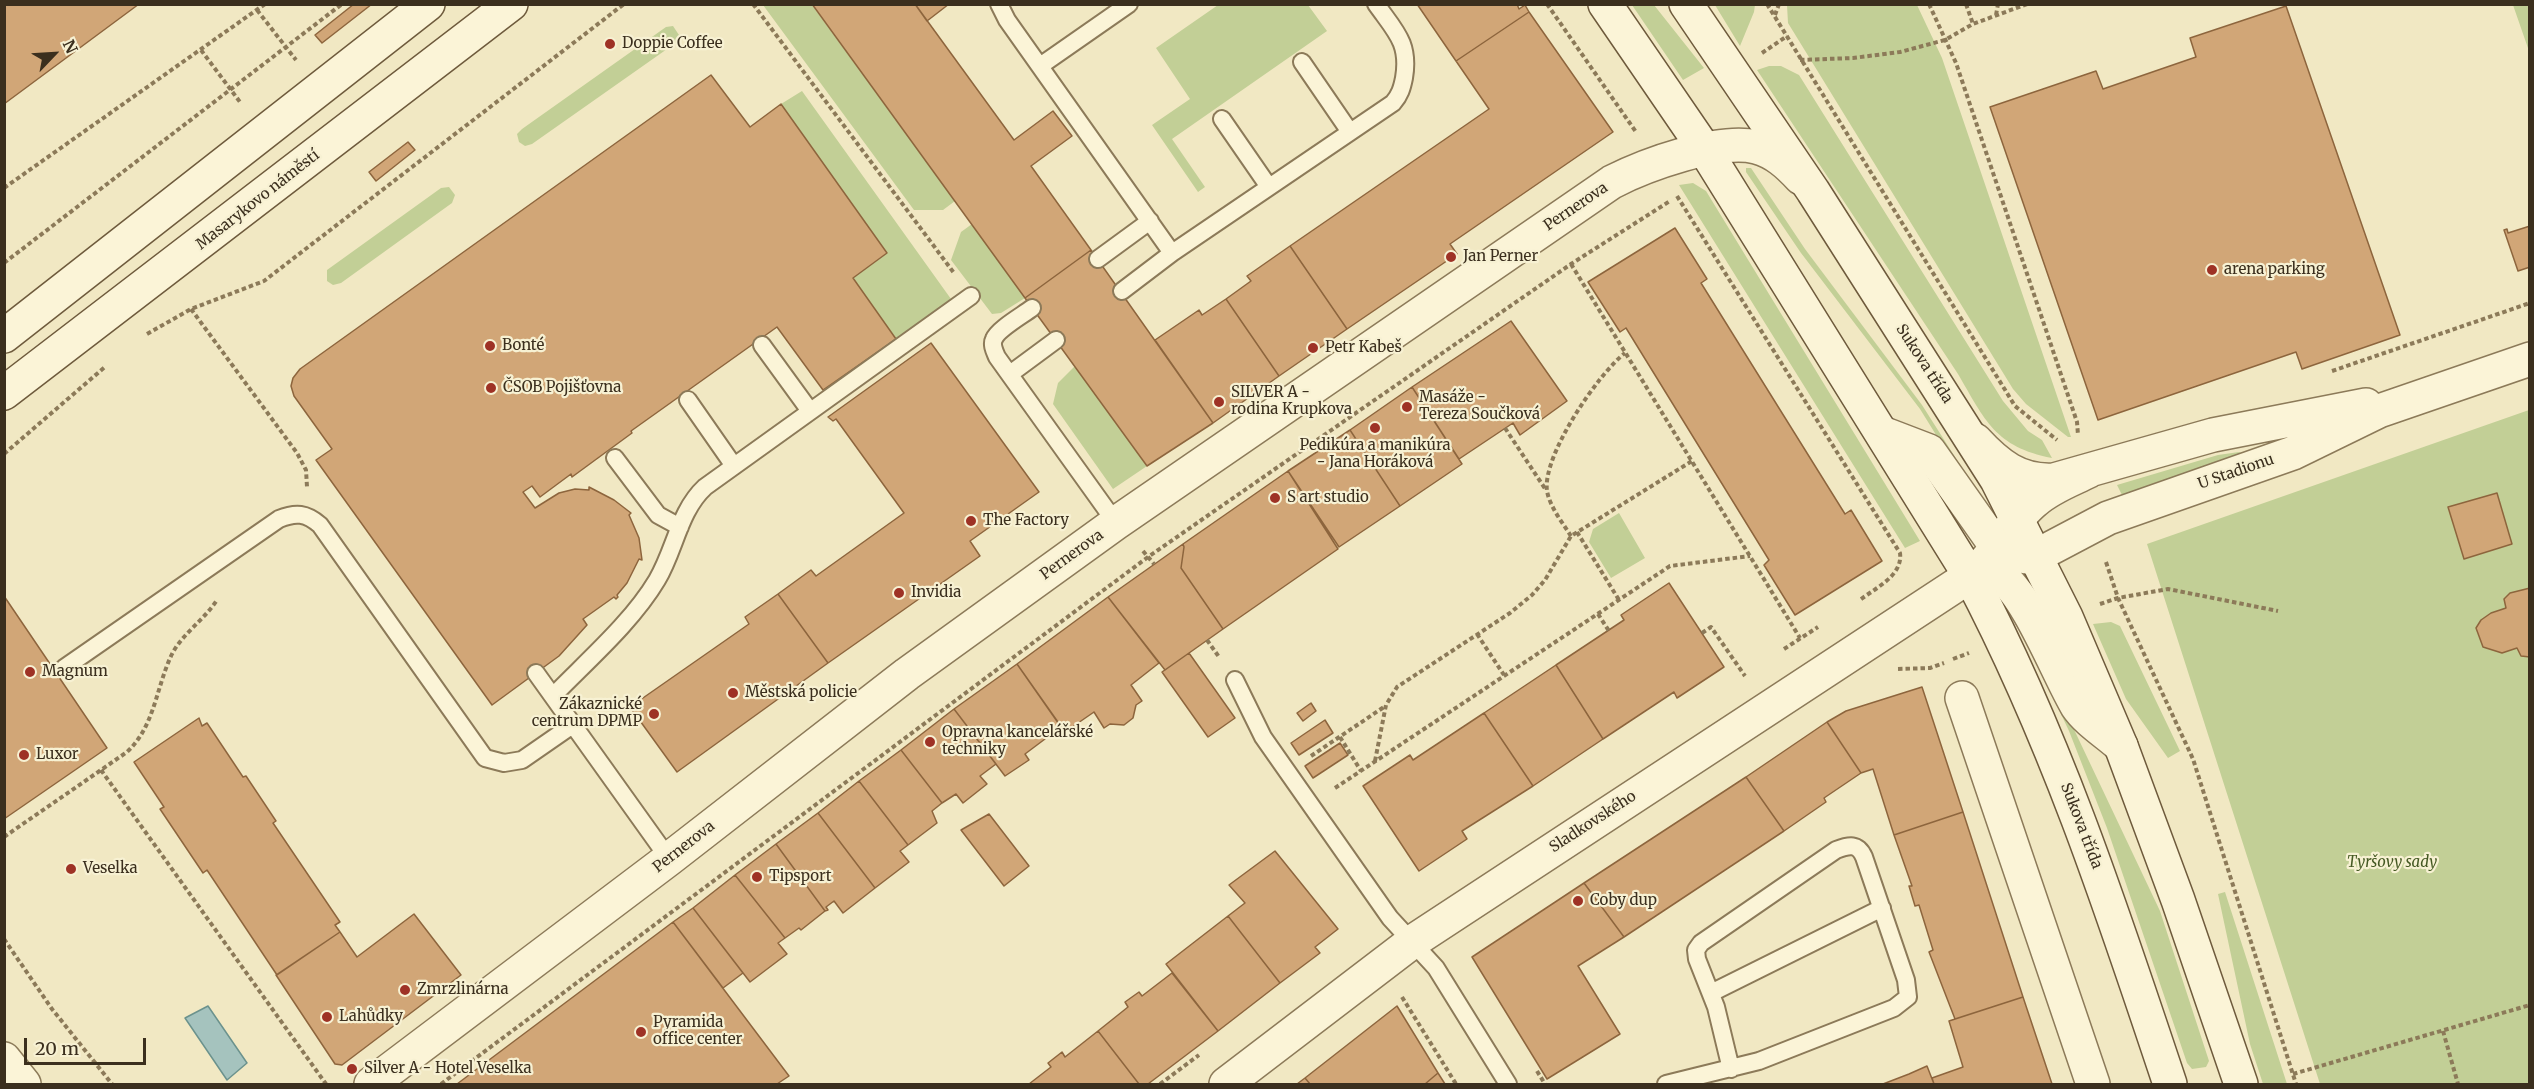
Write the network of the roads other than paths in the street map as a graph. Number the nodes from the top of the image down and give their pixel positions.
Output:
1 (428, 4) edge
2 (511, 4) edge
3 (999, 4) edge
4 (1130, 4) edge
5 (1376, 4) edge
6 (1605, 4) edge
7 (1686, 4) edge
8 (1302, 62) dead end
9 (1040, 66) junction
10 (1222, 119) dead end
11 (1350, 132) junction
12 (1705, 150) junction
13 (1269, 187) junction
14 (1813, 192) junction
15 (1150, 221) junction
16 (1172, 253) junction
17 (1098, 259) dead end
18 (1122, 291) dead end
19 (971, 296) road end
20 (1032, 308) dead end
21 (4, 336) edge
22 (1056, 340) dead end
23 (762, 345) dead end
24 (2529, 359) edge
25 (1010, 374) junction
26 (2476, 378) junction
27 (5, 393) edge
28 (688, 400) dead end
29 (810, 411) junction
30 (1882, 433) junction
31 (1969, 434) junction
32 (615, 458) dead end
33 (2084, 458) junction
34 (734, 466) junction
35 (1116, 523) junction
36 (680, 527) junction
37 (2008, 533) junction
38 (2036, 556) junction
39 (1970, 576) junction
40 (64, 668) dead end
41 (536, 673) dead end
42 (1235, 680) dead end
43 (553, 696) junction
44 (1962, 698) dead end
45 (574, 724) junction
46 (2121, 746) junction
47 (669, 859) junction
48 (1882, 908) junction
49 (1412, 942) junction
50 (1711, 993) junction
51 (4, 1059) edge
52 (1731, 1069) junction
53 (2234, 1078) edge
54 (24, 1084) edge
55 (371, 1084) edge
56 (1227, 1084) edge
57 (1508, 1084) edge
58 (1666, 1084) edge
59 (2093, 1084) edge
60 (2170, 1084) edge

1 - 21 street
2 - 27 street, Masarykovo náměstí
3 - 9 lane
4 - 9 lane
5 - 11 lane
6 - 12 street, Sukova třída
7 - 14 street, Sukova třída
8 - 11 lane
9 - 15 lane
10 - 13 lane
11 - 13 lane
12 - 14 street, Pernerova
12 - 30 street, Sukova třída
12 - 35 street, Pernerova
13 - 16 lane
14 - 31 street, Sukova třída
15 - 16 lane
15 - 17 lane
16 - 18 lane
19 - 29 lane
20 - 25 lane
22 - 25 lane
23 - 29 lane
24 - 26 street, U Stadionu
25 - 35 lane
26 - 33 street, U Stadionu
26 - 38 street, U Stadionu
28 - 34 lane
29 - 34 lane
30 - 37 street, Sukova třída
30 - 39 street, Sukova třída
31 - 33 street, U Stadionu
31 - 37 street, Sukova třída
32 - 36 lane
33 - 37 street, U Stadionu
34 - 36 lane
35 - 47 street, Pernerova
36 - 43 lane
37 - 38 street, Sukova třída
37 - 39 street, U Stadionu
38 - 46 street, Sukova třída
39 - 46 street, Sukova třída
39 - 49 street, Sladkovského
39 - 60 street, Sukova třída
40 - 45 lane
41 - 43 lane
42 - 49 lane
43 - 45 lane
44 - 59 street
45 - 47 lane
46 - 53 street, Sukova třída
47 - 55 street, Pernerova
48 - 50 lane
48 - 50 lane
48 - 52 lane
49 - 56 street, Sladkovského
49 - 57 lane
50 - 52 lane
51 - 54 street
52 - 58 lane

